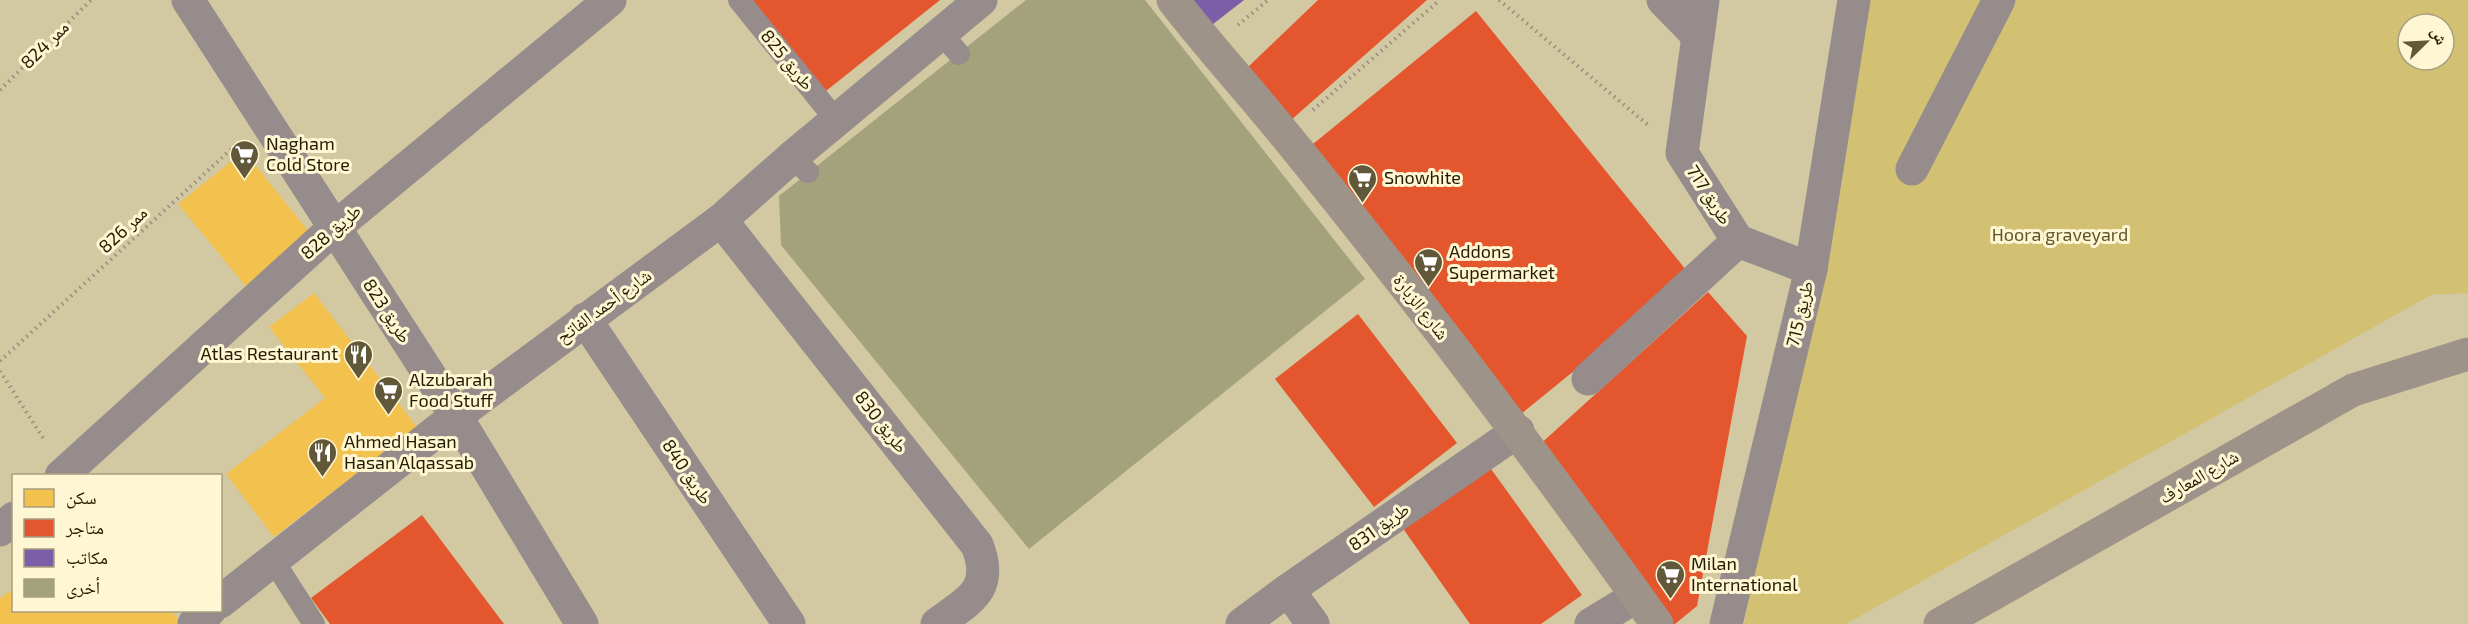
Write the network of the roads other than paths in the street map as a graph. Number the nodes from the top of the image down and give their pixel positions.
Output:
1 (189, 0) edge
2 (610, 0) edge
3 (739, 0) edge
4 (981, 0) edge
5 (1173, 0) edge
6 (1663, 0) edge
7 (1703, 0) edge
8 (1854, 0) edge
9 (2000, 0) edge
10 (1698, 36) junction
11 (836, 120) junction
12 (1912, 169) dead end
13 (721, 220) junction
14 (333, 229) junction
15 (1738, 241) junction
16 (1811, 269) junction
17 (585, 320) junction
18 (2468, 354) edge
19 (1588, 379) dead end
20 (456, 416) junction
21 (1518, 431) junction
22 (63, 474) edge
23 (12, 520) edge
24 (0, 530) edge
25 (273, 560) junction
26 (1288, 590) junction
27 (1637, 596) junction
28 (222, 601) edge
29 (208, 612) edge
30 (194, 624) edge
31 (314, 624) edge
32 (582, 624) edge
33 (789, 624) edge
34 (937, 624) edge
35 (1242, 624) edge
36 (1313, 624) edge
37 (1591, 624) edge
38 (1657, 624) edge
39 (1726, 624) edge
40 (1940, 624) edge

1 - 14 street, طريق 823
2 - 14 street, طريق 828
3 - 11 lane, طريق 825
4 - 11 street, شارع أحمد الفاتح
5 - 21 street, شارع الزبارة
6 - 10 street
7 - 10 street, طريق 717
8 - 16 street, طريق 715
9 - 12 street
10 - 15 street, طريق 717
11 - 13 street, شارع أحمد الفاتح
13 - 17 street, شارع أحمد الفاتح
13 - 34 street, طريق 830
14 - 20 street, طريق 823
14 - 22 street, طريق 828
15 - 16 street, طريق 717
15 - 19 street
16 - 39 street, طريق 715
17 - 20 street, شارع أحمد الفاتح
17 - 33 street, طريق 840
18 - 40 street, شارع المعارف
20 - 25 street, شارع أحمد الفاتح
20 - 32 street, طريق 823
21 - 26 street, طريق 831
21 - 27 street, شارع الزبارة
23 - 24 street
25 - 28 street, شارع أحمد الفاتح
25 - 31 lane
26 - 35 street, طريق 831
26 - 36 street
27 - 37 street
27 - 38 street, شارع الزبارة
29 - 30 street

